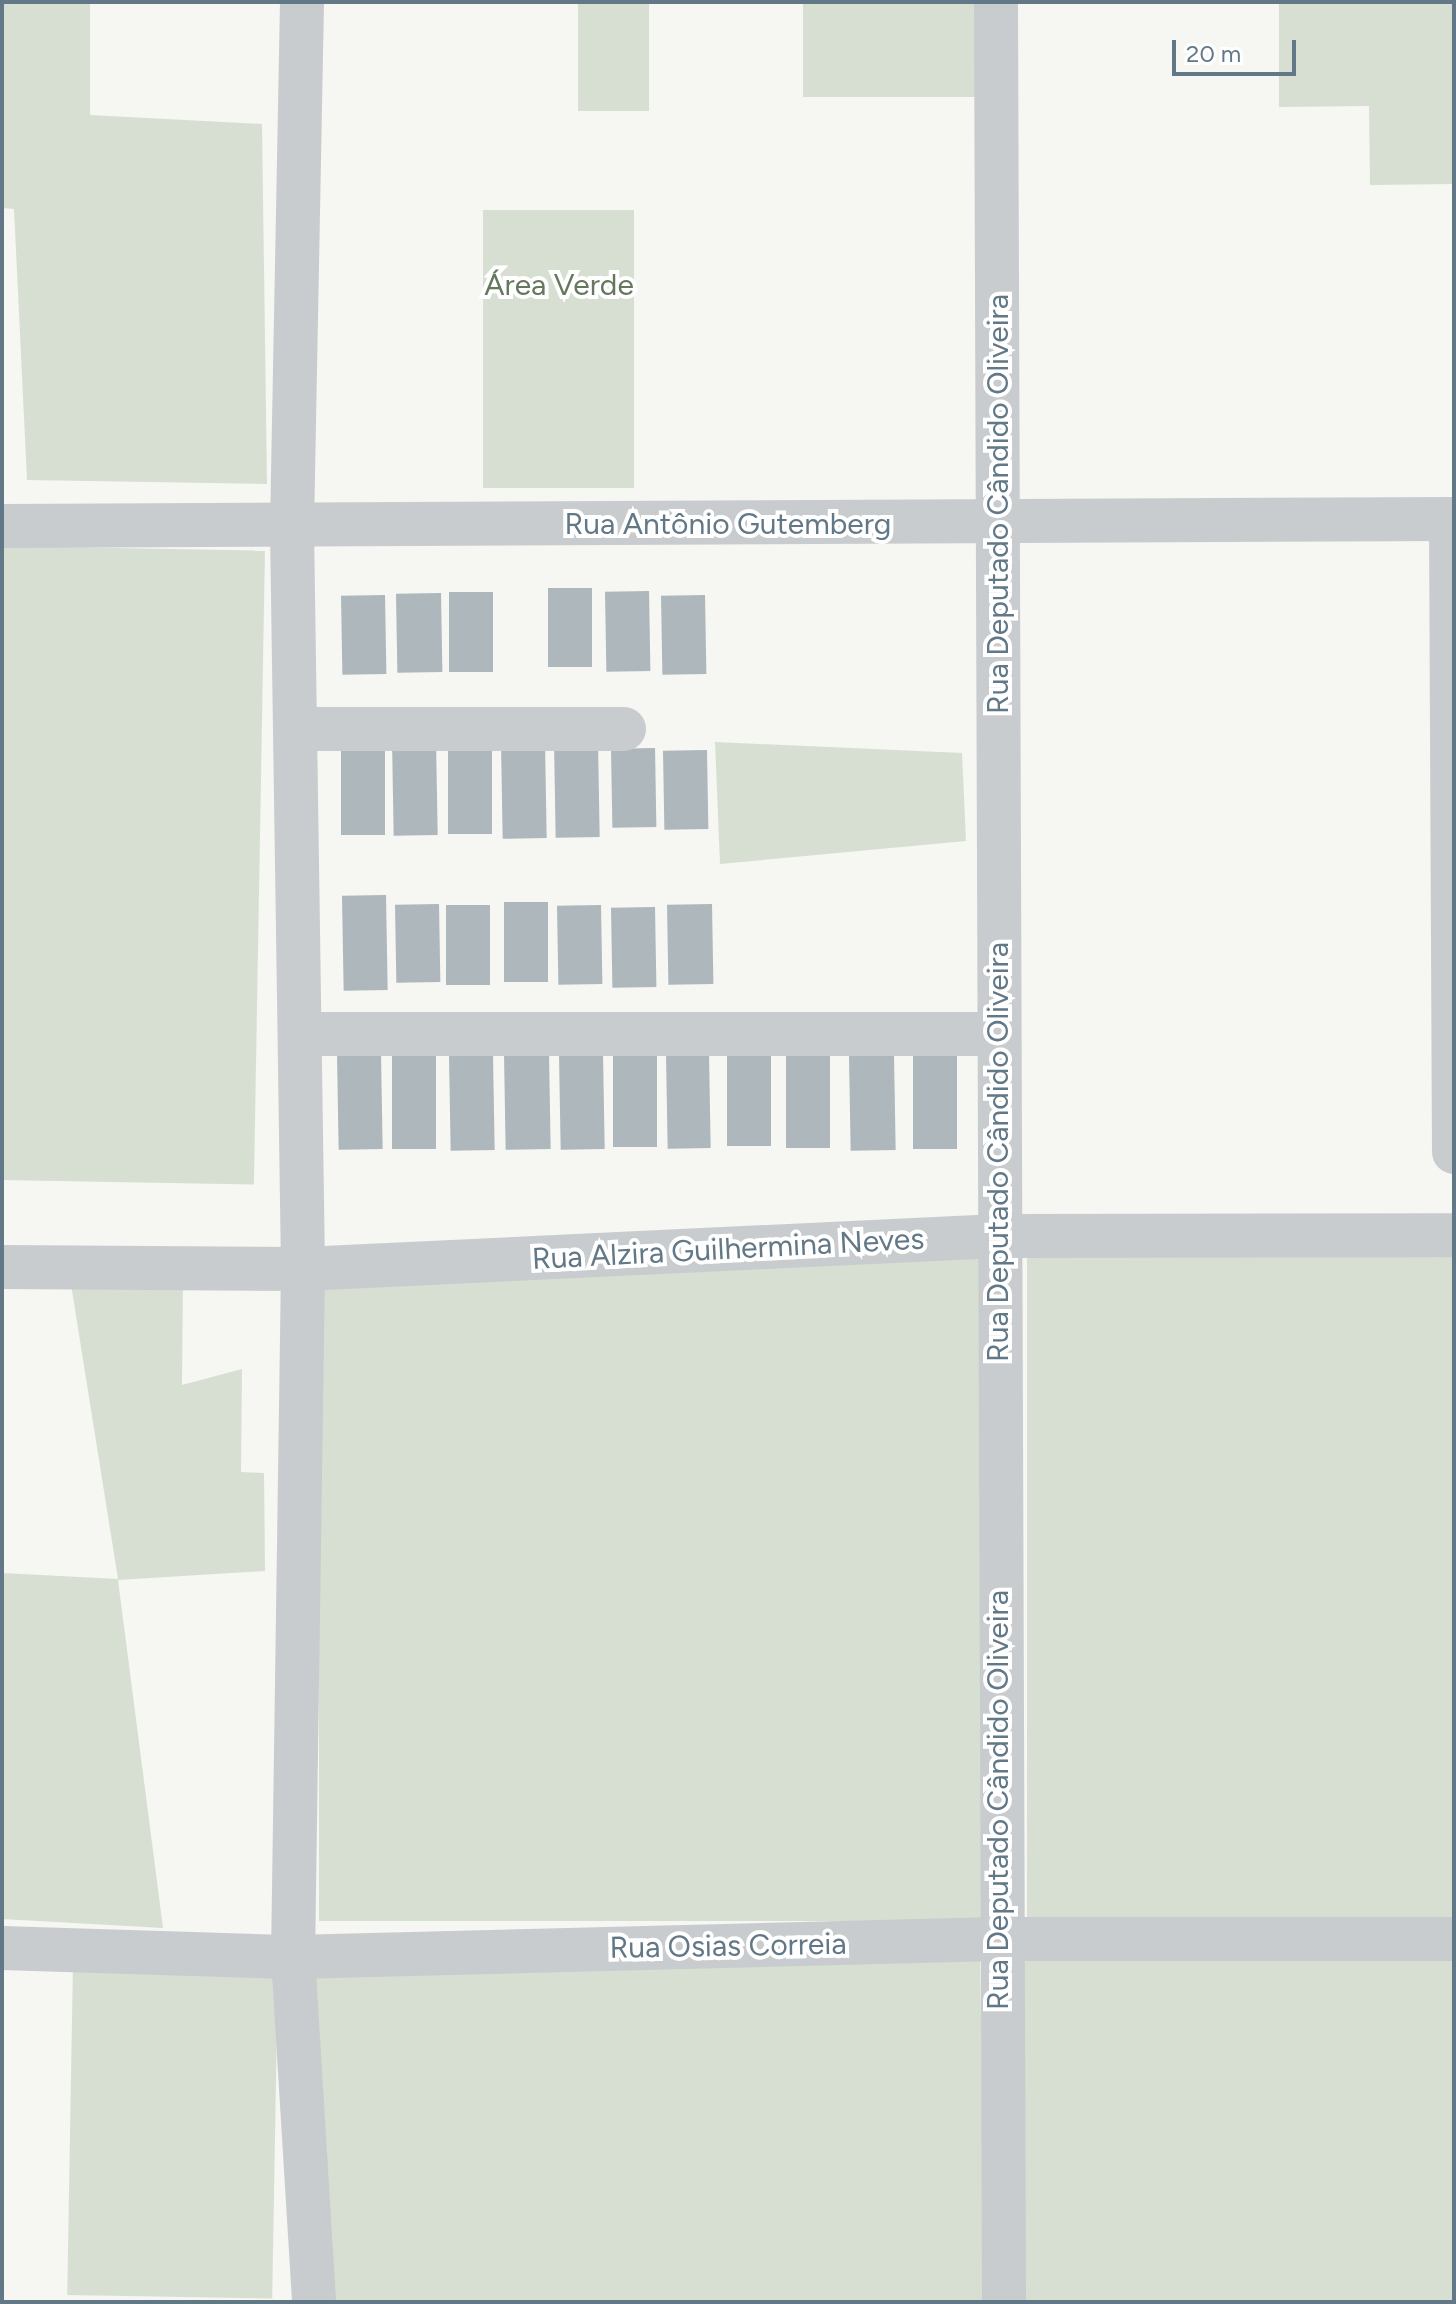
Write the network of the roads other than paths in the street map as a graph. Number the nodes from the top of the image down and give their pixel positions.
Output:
1 (302, 2) edge
2 (996, 2) edge
3 (1453, 519) edge
4 (998, 522) junction
5 (2, 526) edge
6 (292, 527) junction
7 (296, 729) junction
8 (624, 729) dead end
9 (300, 1034) junction
10 (999, 1034) junction
11 (1454, 1152) edge
12 (1454, 1235) edge
13 (998, 1236) junction
14 (2, 1267) edge
15 (303, 1269) junction
16 (997, 1939) junction
17 (1454, 1939) edge
18 (2, 1948) edge
19 (293, 1957) junction
20 (314, 2302) edge
21 (1004, 2302) edge

1 - 6 street
2 - 4 street, Rua Deputado Cândido Oliveira
3 - 4 street, Rua Antônio Gutemberg
3 - 11 street
4 - 6 street, Rua Antônio Gutemberg
4 - 10 street, Rua Deputado Cândido Oliveira
5 - 6 street, Rua Antônio Gutemberg
6 - 7 street
7 - 8 street
7 - 9 street
9 - 10 street
9 - 15 street
10 - 13 street, Rua Deputado Cândido Oliveira
12 - 13 street, Rua Alzira Guilhermina Neves
13 - 15 street, Rua Alzira Guilhermina Neves
13 - 16 street, Rua Deputado Cândido Oliveira
14 - 15 street, Rua Alzira Guilhermina Neves
15 - 19 street
16 - 17 street, Rua Osias Correia
16 - 19 street, Rua Osias Correia
16 - 21 street, Rua Deputado Cândido Oliveira
18 - 19 street, Rua Osias Correia
19 - 20 street

